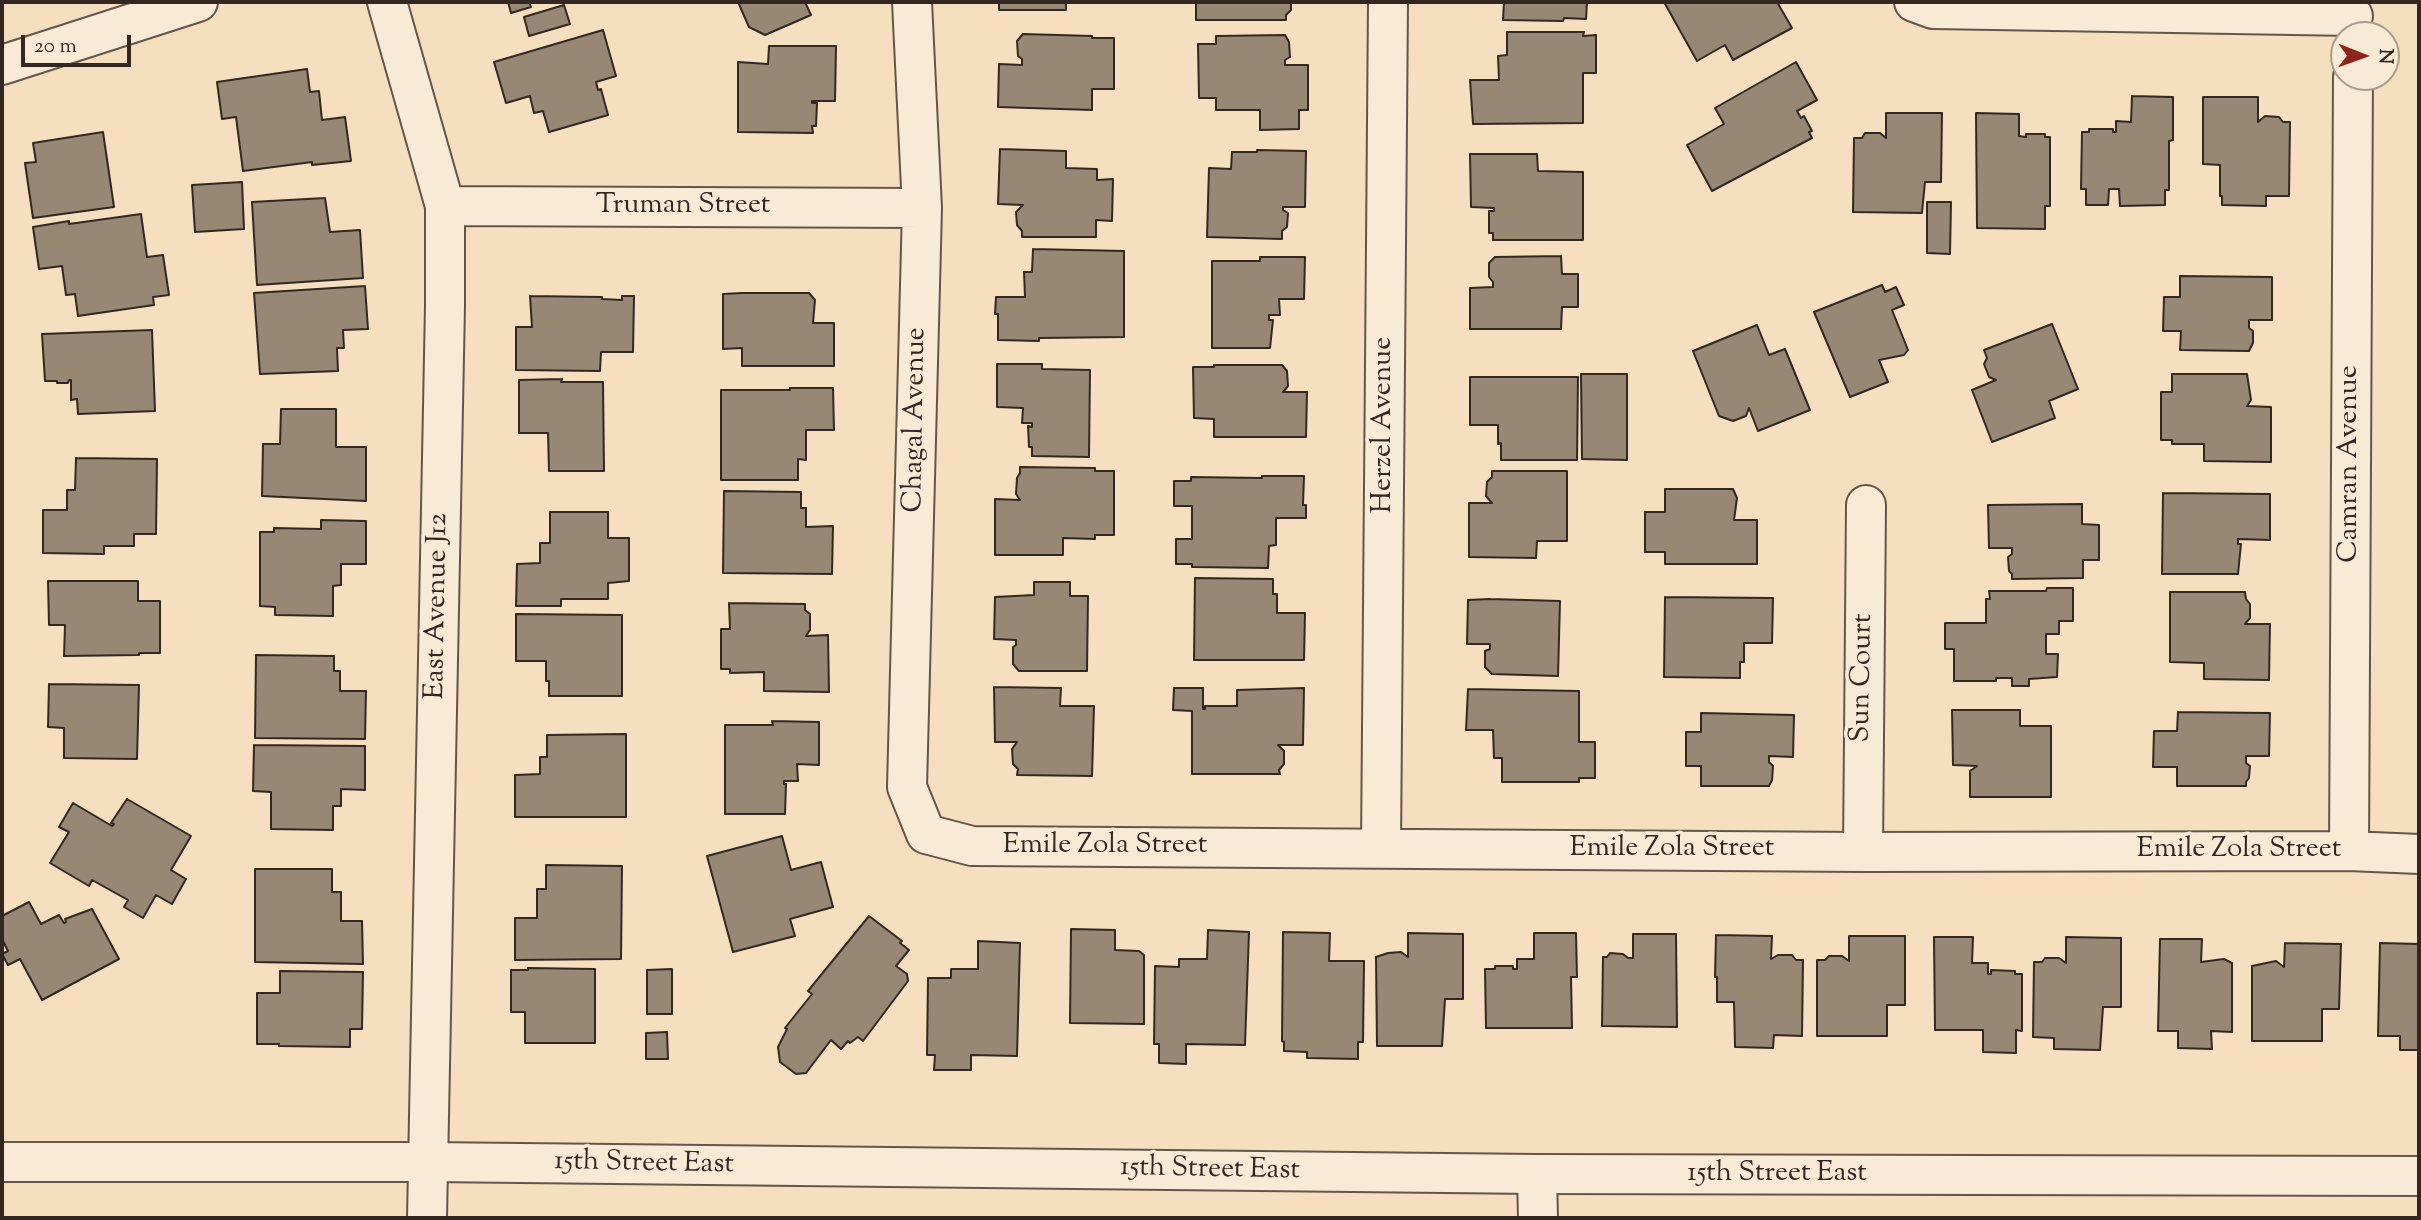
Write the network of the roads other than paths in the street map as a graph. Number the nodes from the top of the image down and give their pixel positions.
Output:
1 (198, 2) edge
2 (387, 2) edge
3 (912, 2) edge
4 (1388, 2) edge
5 (1914, 2) edge
6 (2353, 18) edge
7 (2, 65) edge
8 (2353, 91) edge
9 (445, 206) junction
10 (922, 208) junction
11 (1866, 505) dead end
12 (926, 834) joint
13 (1381, 848) junction
14 (2349, 851) junction
15 (1863, 852) junction
16 (2419, 854) edge
17 (2, 1162) edge
18 (429, 1163) junction
19 (1537, 1174) junction
20 (2419, 1176) edge
21 (427, 1218) edge
22 (1538, 1218) edge

1 - 7 street
2 - 9 street, East Avenue J12
3 - 10 street, Chagal Avenue
4 - 13 street, Herzel Avenue
5 - 6 street
8 - 14 street, Camran Avenue
9 - 10 street, Truman Street
9 - 18 street, East Avenue J12
10 - 12 street, Chagal Avenue
11 - 15 street, Sun Court
12 - 13 street, Emile Zola Street
13 - 15 street, Emile Zola Street
14 - 15 street, Emile Zola Street
14 - 16 street, Emile Zola Street
17 - 18 street, 15th Street East
18 - 19 street, 15th Street East
18 - 21 street, East Avenue J12
19 - 20 street, 15th Street East
19 - 22 street

